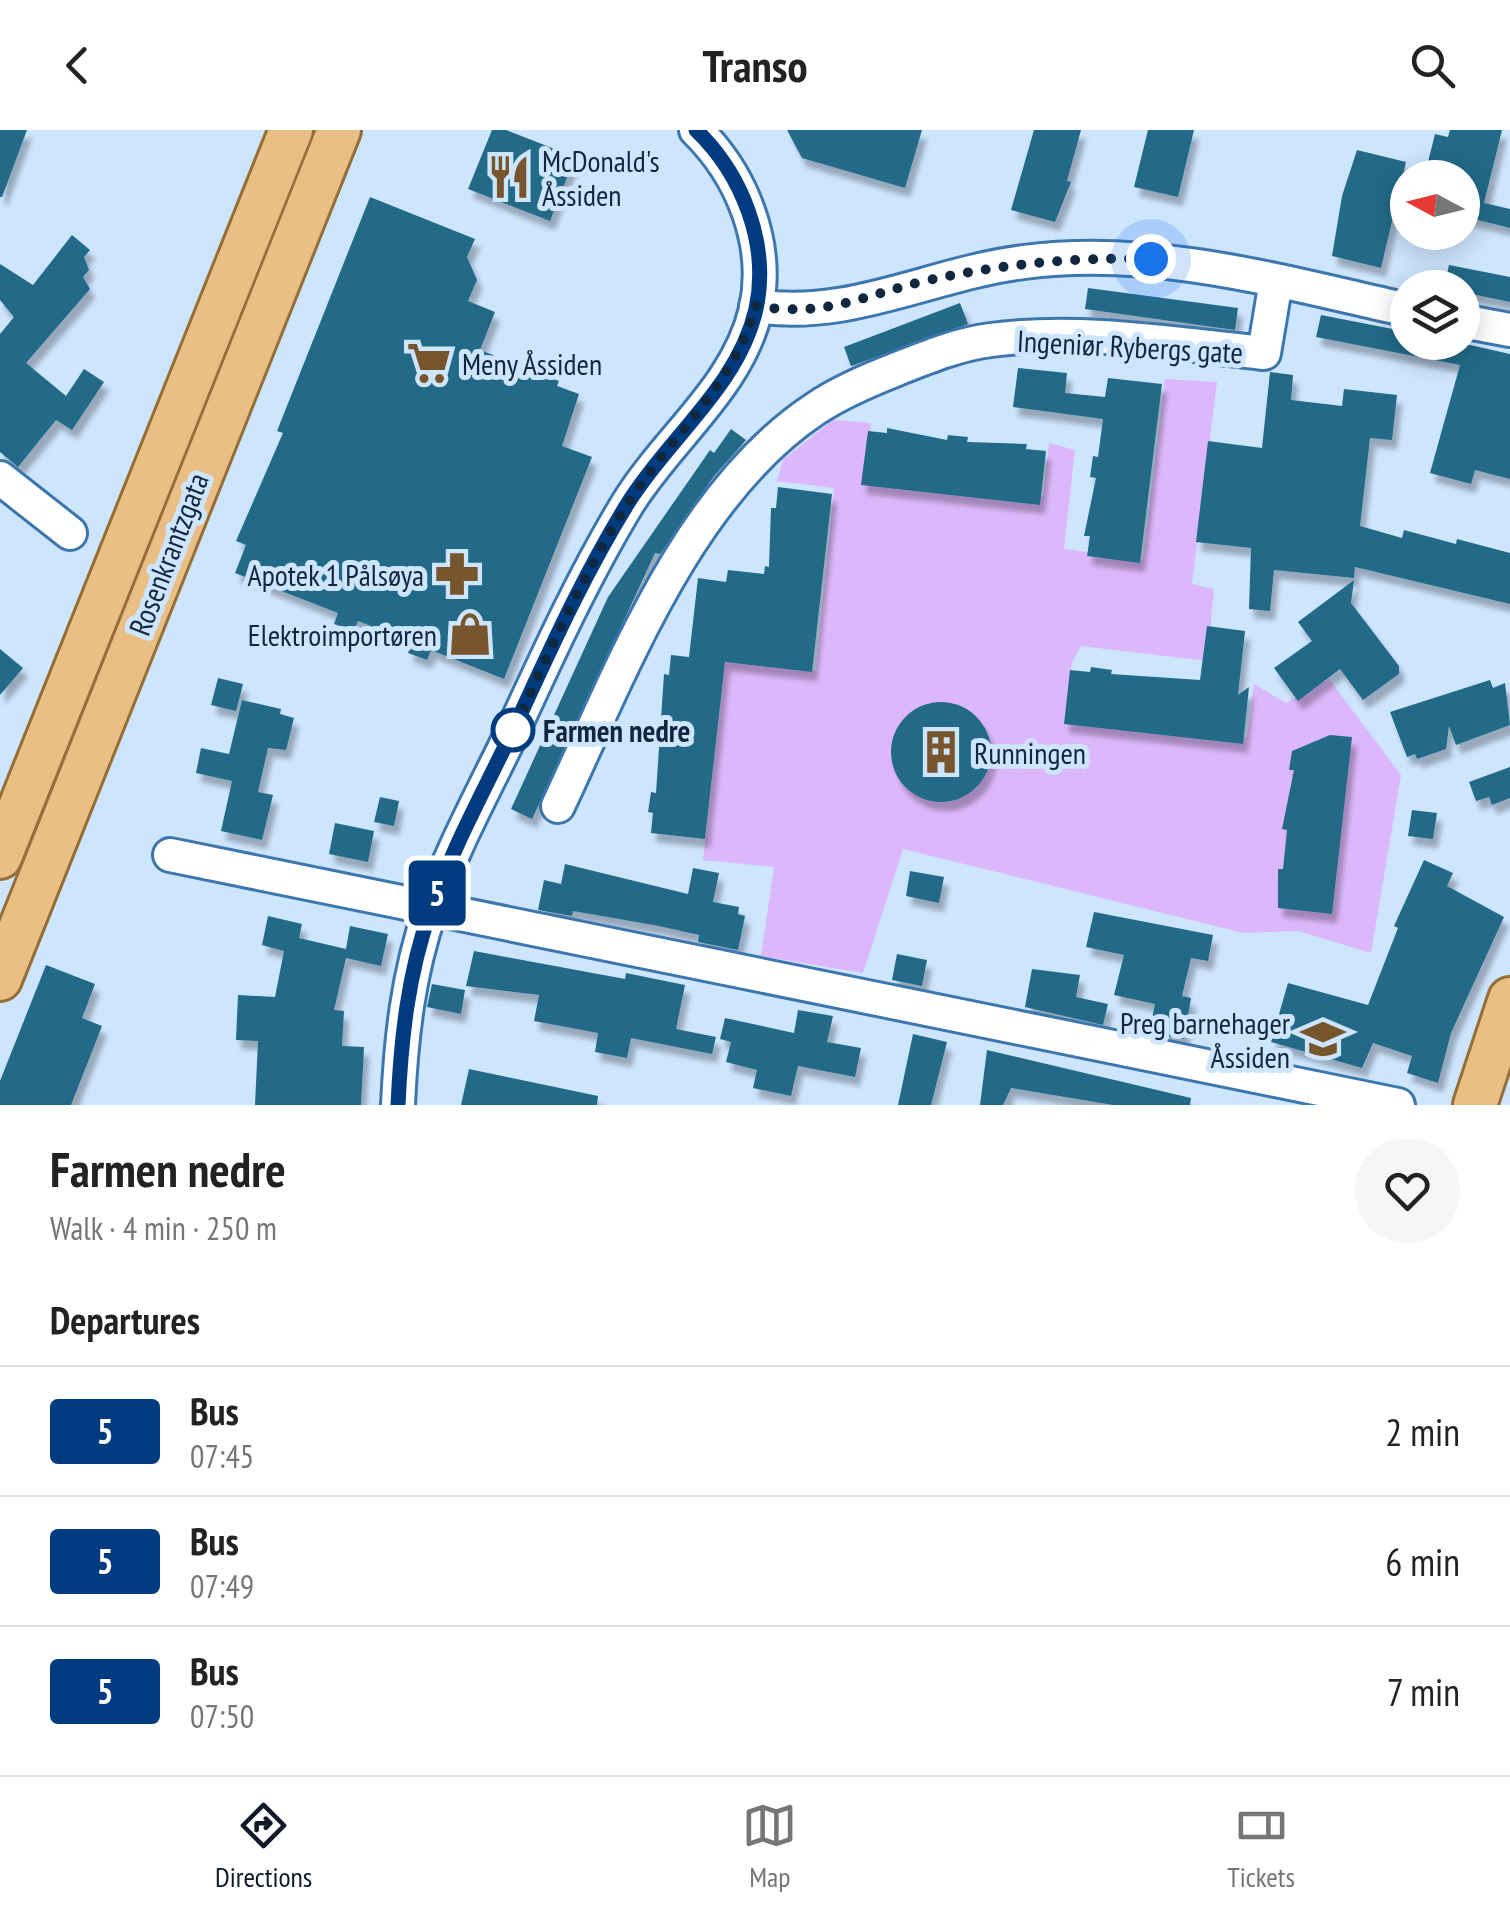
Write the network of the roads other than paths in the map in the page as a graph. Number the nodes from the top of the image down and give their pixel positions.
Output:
1 (292, 130) edge
2 (360, 130) edge
3 (696, 130) edge
4 (332, 149) edge
5 (1276, 281) junction
6 (756, 306) junction
7 (1390, 306) edge
8 (1480, 324) edge
9 (1510, 330) edge
10 (0, 478) edge
11 (70, 533) dead end
12 (558, 806) dead end
13 (170, 855) dead end
14 (0, 857) edge
15 (430, 911) junction
16 (0, 979) edge
17 (1510, 999) edge
18 (398, 1105) edge
19 (1398, 1105) edge
20 (1476, 1105) edge

1 - 14 main road, Rosenkrantzgata
2 - 4 main road
3 - 6 street
4 - 16 main road, Rosenkrantzgata
5 - 6 street
5 - 7 street
5 - 12 street, Ingeniør Rybergs gate
6 - 15 street
8 - 9 street
10 - 11 street
13 - 15 street
15 - 18 street
15 - 19 street
17 - 20 main road

